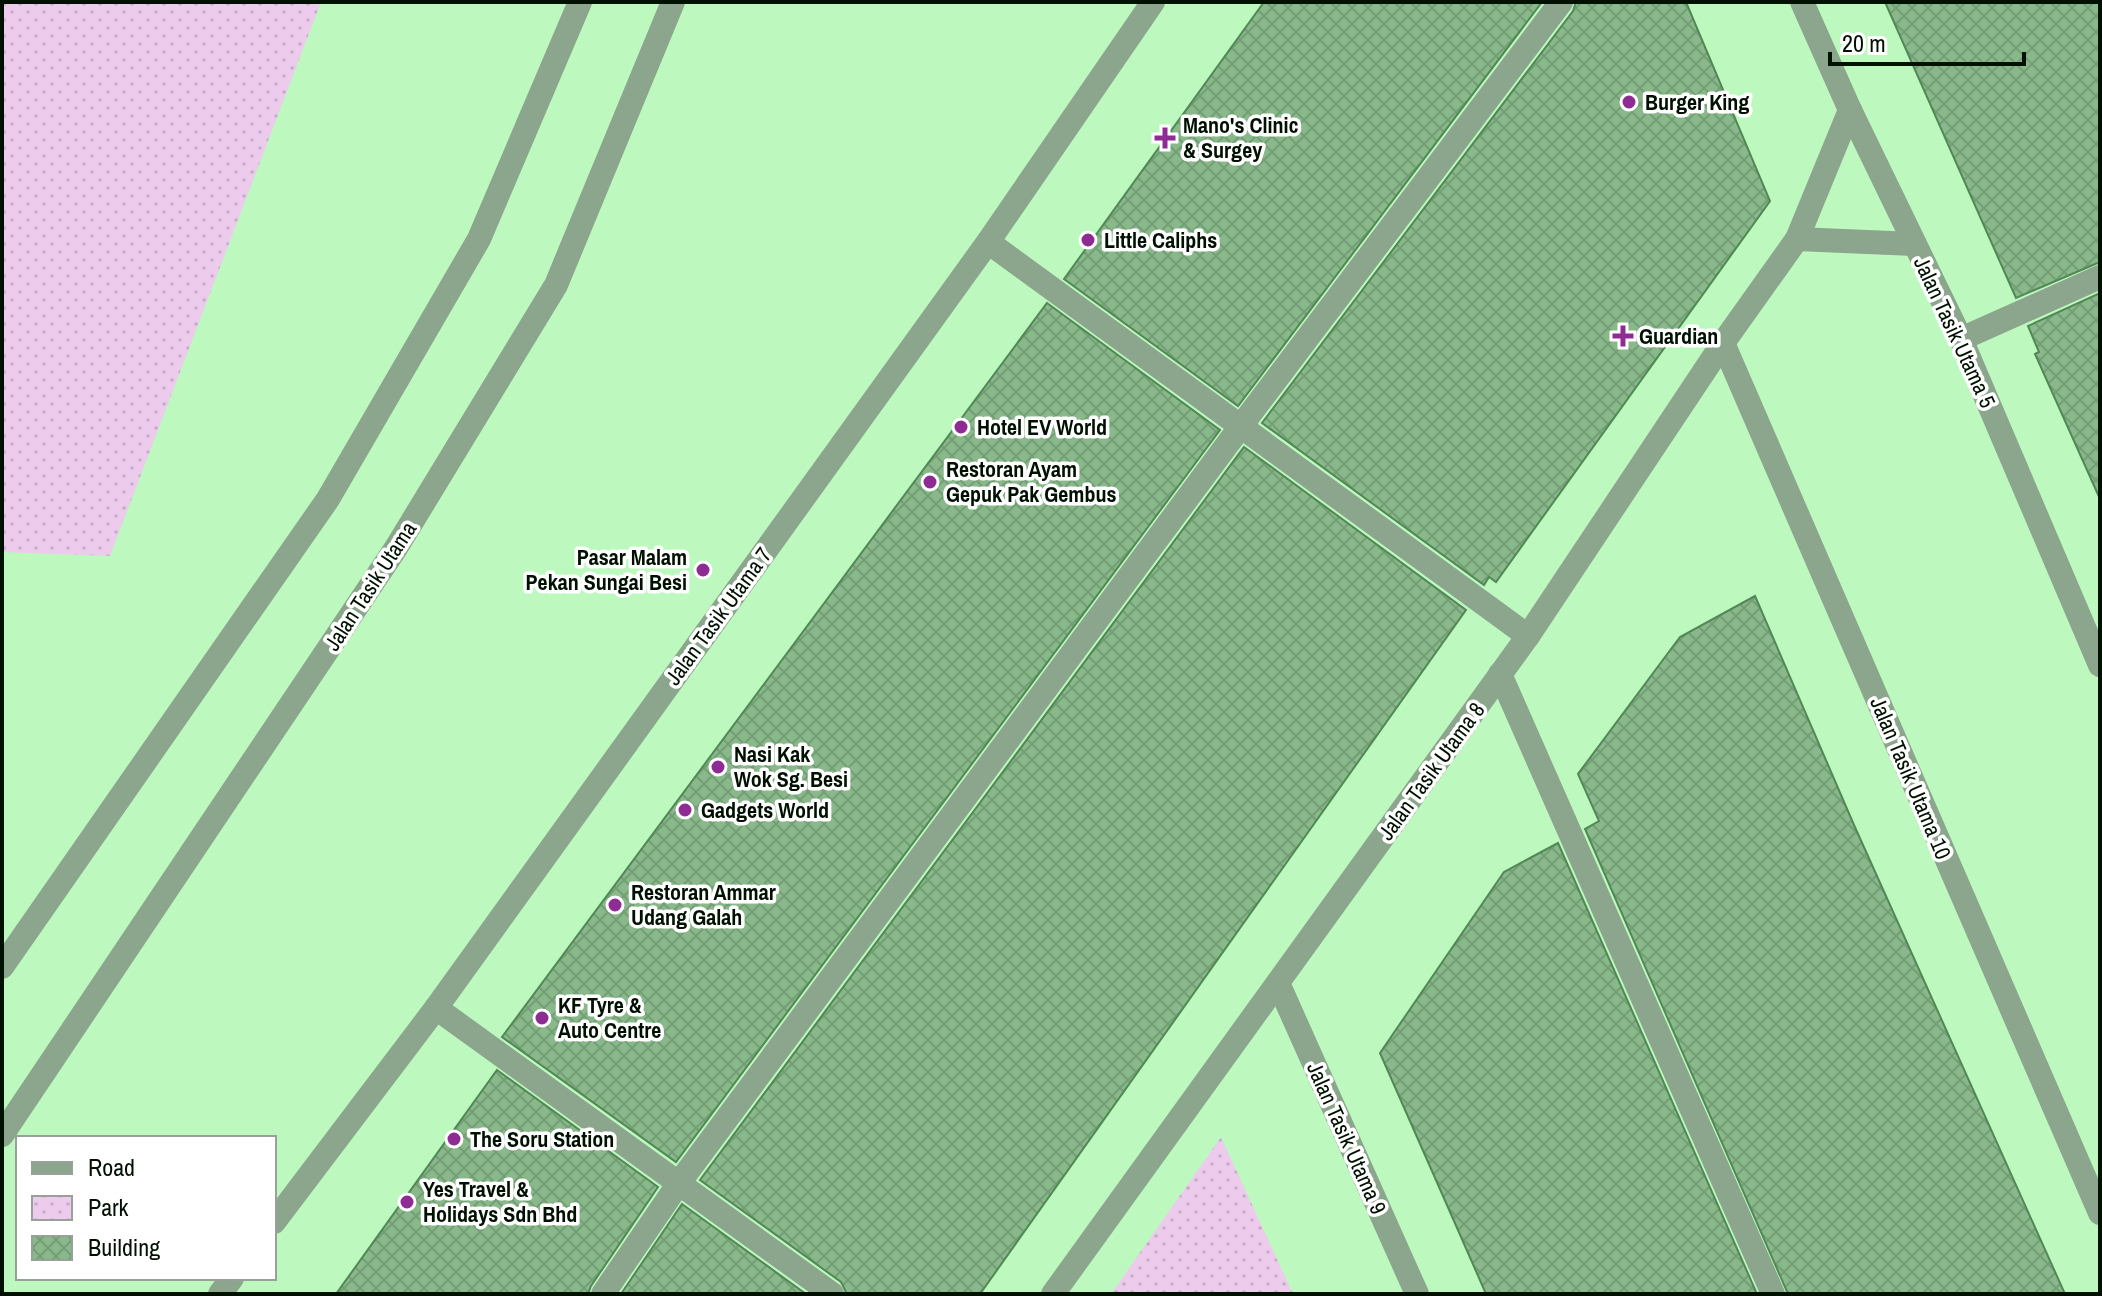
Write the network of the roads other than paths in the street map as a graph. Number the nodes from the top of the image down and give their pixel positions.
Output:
1 (580, 2) edge
2 (673, 2) edge
3 (1153, 2) edge
4 (1561, 2) edge
5 (1802, 2) edge
6 (1850, 110) junction
7 (1797, 239) junction
8 (988, 242) junction
9 (1914, 244) junction
10 (2100, 277) edge
11 (1961, 339) junction
12 (1723, 343) junction
13 (1241, 426) junction
14 (1528, 636) junction
15 (2100, 665) edge
16 (1500, 674) junction
17 (2, 967) edge
18 (1278, 983) junction
19 (436, 1008) junction
20 (2, 1135) edge
21 (679, 1183) junction
22 (2100, 1213) edge
23 (276, 1219) edge
24 (603, 1294) edge
25 (832, 1294) edge
26 (1053, 1294) edge
27 (1417, 1294) edge
28 (1773, 1294) edge

1 - 17 street
2 - 20 street, Jalan Tasik Utama
3 - 8 street, Jalan Tasik Utama 7
4 - 13 street
5 - 6 street, Jalan Tasik Utama 5
6 - 7 street, Jalan Tasik Utama 8
6 - 9 street, Jalan Tasik Utama 5
7 - 9 street
7 - 12 street, Jalan Tasik Utama 8
8 - 13 street
8 - 19 street, Jalan Tasik Utama 7
9 - 11 street, Jalan Tasik Utama 5
10 - 11 street
11 - 15 street, Jalan Tasik Utama 5
12 - 14 street, Jalan Tasik Utama 8
12 - 22 street, Jalan Tasik Utama 10
13 - 14 street
13 - 21 street
14 - 16 street, Jalan Tasik Utama 8
16 - 18 street, Jalan Tasik Utama 8
16 - 28 street
18 - 26 street, Jalan Tasik Utama 8
18 - 27 street, Jalan Tasik Utama 9
19 - 21 street
19 - 23 street, Jalan Tasik Utama 7
21 - 24 street
21 - 25 street

